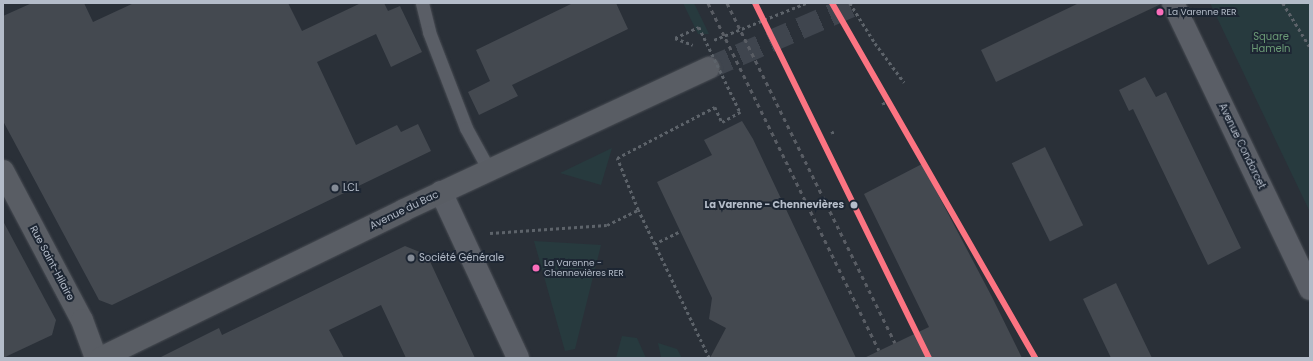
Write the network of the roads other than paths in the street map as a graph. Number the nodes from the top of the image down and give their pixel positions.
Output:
1 (422, 3) edge
2 (1173, 3) edge
3 (710, 68) tunnel mouth
4 (489, 170) junction
5 (3, 171) edge
6 (441, 192) junction
7 (1310, 289) edge
8 (96, 358) edge
9 (102, 358) edge
10 (518, 358) edge

1 - 4 lane
2 - 7 street, Avenue Condorcet
3 - 4 main road, Avenue du Bac
4 - 6 main road, Avenue du Bac
5 - 8 main road, Rue Saint-Hilaire
6 - 9 main road, Avenue du Bac
6 - 10 street

